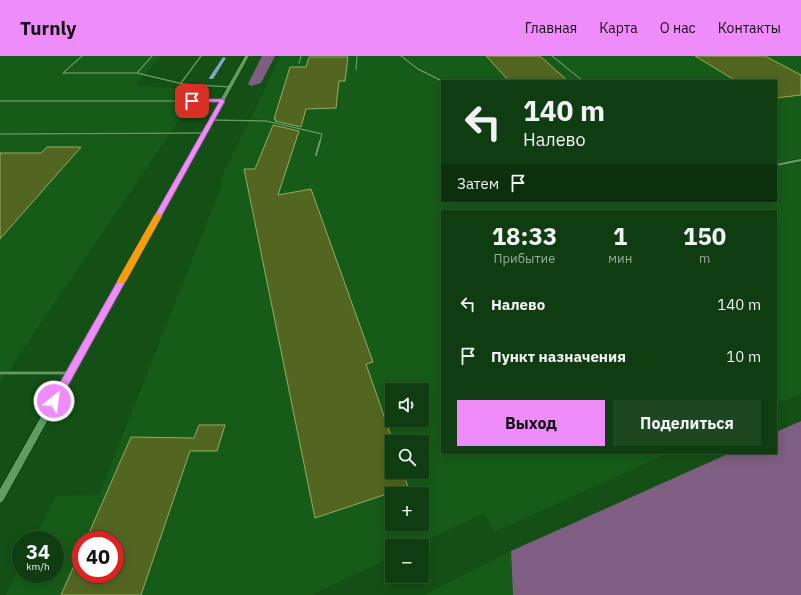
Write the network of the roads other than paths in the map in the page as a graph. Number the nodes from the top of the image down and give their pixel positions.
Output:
1 (82, 56) edge
2 (152, 56) edge
3 (201, 56) edge
4 (247, 56) edge
5 (301, 56) edge
6 (357, 56) edge
7 (401, 56) edge
8 (552, 56) edge
9 (300, 63) dead end
10 (356, 70) dead end
11 (137, 73) junction
12 (582, 80) edge
13 (441, 81) edge
14 (181, 83) junction
15 (230, 86) junction
16 (0, 101) edge
17 (222, 101) junction
18 (212, 120) junction
19 (0, 134) edge
20 (204, 134) junction
21 (316, 155) dead end
22 (801, 160) edge
23 (777, 165) edge
24 (0, 373) edge
25 (70, 373) junction
26 (0, 498) edge

1 - 11 lane
2 - 11 lane
3 - 14 lane
4 - 15 street
5 - 9 lane
6 - 10 lane
7 - 13 lane
8 - 12 lane
11 - 14 lane
14 - 15 lane
15 - 17 street
16 - 17 lane
17 - 18 street
18 - 20 street
18 - 21 lane
19 - 20 lane
20 - 25 street
22 - 23 lane
24 - 25 lane
25 - 26 street

